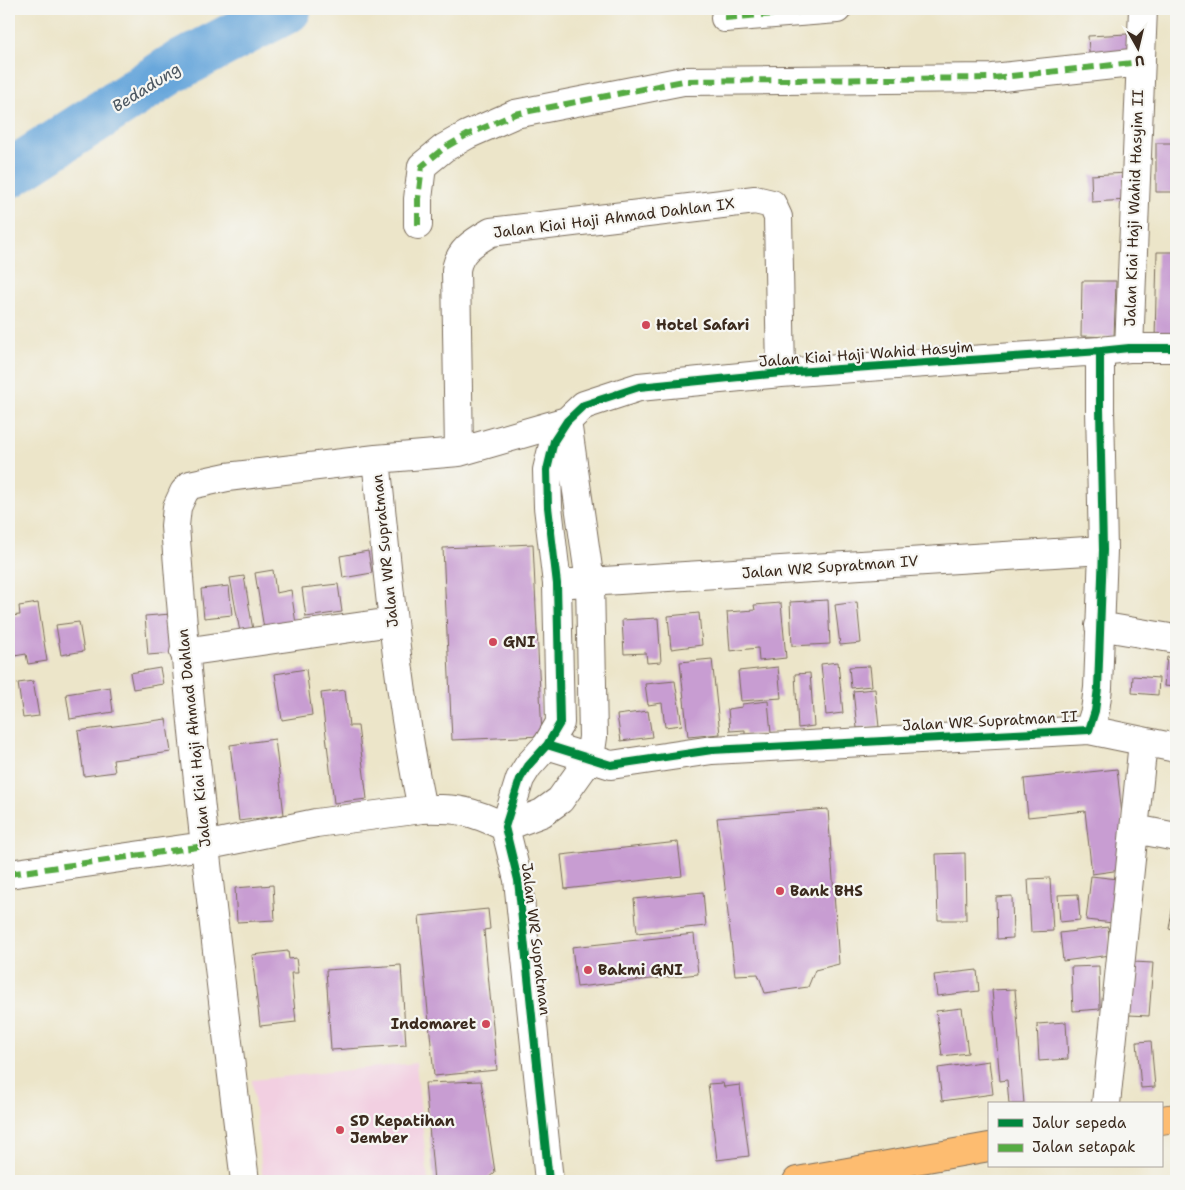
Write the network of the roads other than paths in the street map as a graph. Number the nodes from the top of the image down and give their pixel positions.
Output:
1 (837, 9) edge
2 (1143, 9) edge
3 (725, 18) dead end
4 (1141, 62) junction
5 (418, 225) dead end
6 (1128, 348) junction
7 (1176, 348) edge
8 (1100, 352) junction
9 (781, 373) junction
10 (567, 421) junction
11 (458, 452) junction
12 (376, 460) junction
13 (1103, 550) junction
14 (590, 582) junction
15 (557, 584) junction
16 (392, 622) junction
17 (1099, 626) junction
18 (1176, 639) edge
19 (184, 652) junction
20 (1089, 730) junction
21 (1143, 742) junction
22 (547, 745) junction
23 (1176, 748) edge
24 (590, 758) junction
25 (422, 809) junction
26 (505, 827) junction
27 (1135, 829) junction
28 (1176, 837) edge
29 (204, 846) junction
30 (9, 874) edge
31 (1106, 1102) edge
32 (1176, 1118) edge
33 (1162, 1120) edge
34 (988, 1147) edge
35 (245, 1181) edge
36 (549, 1181) edge
37 (803, 1181) edge

1 - 3 street
2 - 4 street, Jalan Kiai Haji Wahid Hasyim II
4 - 5 street
4 - 6 street, Jalan Kiai Haji Wahid Hasyim II
6 - 7 street, Jalan Kiai Haji Wahid Hasyim
6 - 8 street, Jalan Kiai Haji Wahid Hasyim
8 - 9 street, Jalan Kiai Haji Wahid Hasyim
8 - 13 street, Jalan WR Supratman II
9 - 10 street, Jalan Kiai Haji Wahid Hasyim
9 - 11 street, Jalan Kiai Haji Ahmad Dahlan IX
10 - 11 street, Jalan WR Supratman
10 - 14 street
10 - 15 street
11 - 12 street, Jalan WR Supratman
12 - 16 street, Jalan WR Supratman
12 - 19 street, Jalan Kiai Haji Ahmad Dahlan
13 - 14 street, Jalan WR Supratman IV
13 - 17 street, Jalan WR Supratman II
14 - 15 street, Jalan WR Supratman IV
14 - 24 street
15 - 22 street
16 - 19 street
16 - 25 street, Jalan WR Supratman
17 - 18 street
17 - 20 street, Jalan WR Supratman II
19 - 29 street, Jalan Kiai Haji Ahmad Dahlan
20 - 21 street
20 - 24 street, Jalan WR Supratman II
21 - 23 street
21 - 27 street
22 - 24 street, Jalan WR Supratman II
22 - 26 street
24 - 26 street
25 - 26 street
25 - 29 street
26 - 36 street, Jalan WR Supratman
27 - 28 street
27 - 31 street
29 - 30 street
29 - 35 street, Jalan Kiai Haji Ahmad Dahlan
32 - 33 highway
34 - 37 highway

